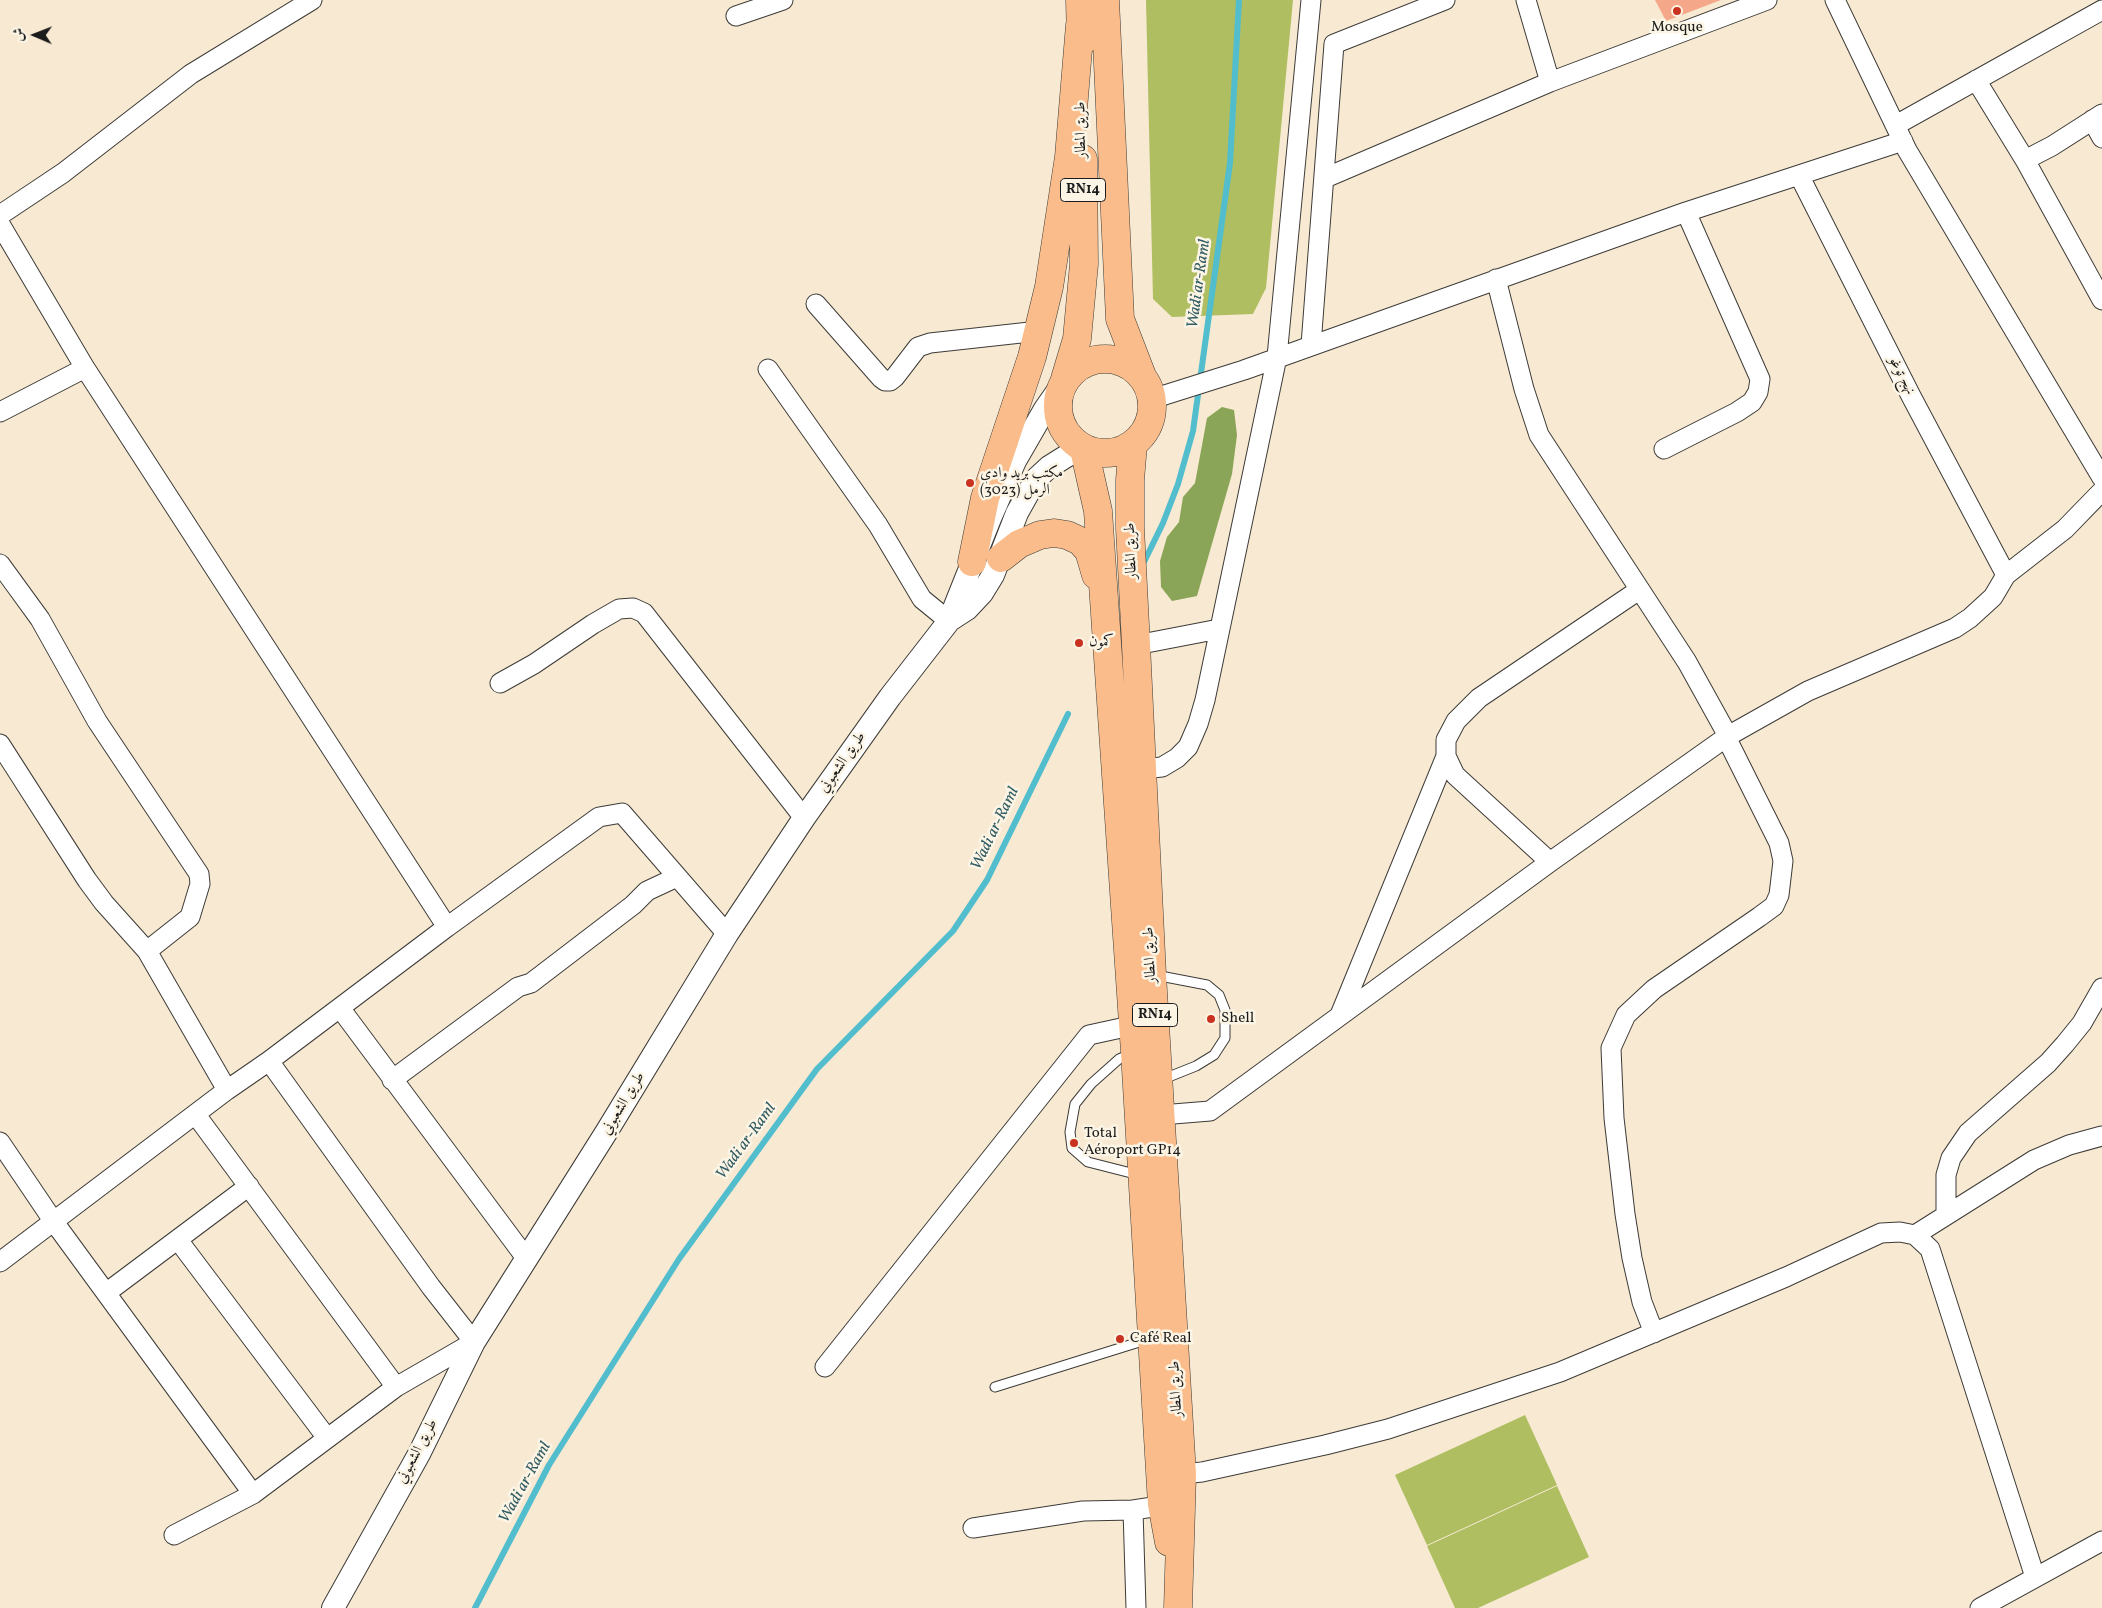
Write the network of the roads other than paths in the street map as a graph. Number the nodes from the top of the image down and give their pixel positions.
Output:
1 (312, 0) edge
2 (783, 0) edge
3 (1105, 0) edge
4 (1311, 0) edge
5 (1446, 0) edge
6 (1526, 0) edge
7 (1767, 0) edge
8 (1836, 0) edge
9 (2102, 10) edge
10 (1080, 13) edge
11 (736, 16) dead end
12 (1307, 41) junction
13 (1334, 44) junction
14 (1976, 80) junction
15 (1550, 82) junction
16 (2097, 117) edge
17 (1899, 133) junction
18 (2102, 138) edge
19 (2025, 160) junction
20 (1799, 175) junction
21 (1325, 178) junction
22 (1686, 212) junction
23 (0, 215) edge
24 (0, 224) edge
25 (1496, 279) junction
26 (2102, 300) edge
27 (816, 304) dead end
28 (1039, 331) junction
29 (1310, 345) junction
30 (1277, 357) junction
31 (84, 368) junction
32 (768, 369) dead end
33 (1063, 382) junction
34 (1147, 387) junction
35 (0, 412) edge
36 (1133, 444) junction
37 (1082, 448) junction
38 (1664, 448) dead end
39 (2102, 478) edge
40 (2102, 491) edge
41 (1001, 558) junction
42 (972, 562) junction
43 (0, 564) edge
44 (2006, 575) junction
45 (1638, 590) junction
46 (1103, 599) junction
47 (949, 621) junction
48 (1219, 629) junction
49 (1136, 644) junction
50 (500, 683) dead end
51 (1727, 736) junction
52 (0, 744) edge
53 (1446, 756) junction
54 (1142, 769) junction
55 (804, 818) junction
56 (1550, 862) junction
57 (677, 877) junction
58 (447, 927) junction
59 (727, 934) junction
60 (147, 952) junction
61 (1152, 975) junction
62 (2102, 988) edge
63 (340, 1008) junction
64 (1340, 1016) junction
65 (1144, 1023) junction
66 (1135, 1052) junction
67 (269, 1061) junction
68 (392, 1080) junction
69 (1158, 1081) junction
70 (227, 1090) junction
71 (196, 1114) junction
72 (1161, 1115) junction
73 (2102, 1136) edge
74 (0, 1142) edge
75 (1142, 1176) junction
76 (249, 1186) junction
77 (1946, 1214) junction
78 (54, 1222) junction
79 (1916, 1235) junction
80 (178, 1240) junction
81 (526, 1258) junction
82 (0, 1262) edge
83 (106, 1293) junction
84 (1654, 1333) junction
85 (1152, 1338) junction
86 (474, 1342) junction
87 (825, 1367) dead end
88 (396, 1387) junction
89 (995, 1387) dead end
90 (327, 1438) junction
91 (1182, 1474) junction
92 (253, 1494) junction
93 (1172, 1504) junction
94 (1133, 1510) junction
95 (972, 1528) dead end
96 (174, 1535) dead end
97 (2102, 1541) edge
98 (2035, 1577) junction
99 (1178, 1597) edge
100 (333, 1608) edge
101 (1136, 1608) edge
102 (1980, 1608) edge

1 - 23 street
2 - 11 street
3 - 34 main road, طريق المطار / RN14
4 - 12 street
5 - 13 street
6 - 15 street
7 - 15 street
8 - 17 street
9 - 14 street
10 - 28 main road
10 - 33 main road, طريق المطار / RN14
12 - 13 street
12 - 30 street
13 - 21 street
14 - 17 street
14 - 19 street
15 - 21 street
16 - 18 street
16 - 19 street
17 - 20 street
17 - 39 street
19 - 26 street
20 - 22 street
20 - 44 street, نهج توغو
21 - 29 street
22 - 25 street
22 - 38 street
24 - 31 street
25 - 29 street
25 - 45 street
27 - 28 street
28 - 42 main road
29 - 30 street
30 - 34 street
30 - 48 street
31 - 35 street
31 - 58 street
32 - 47 street
33 - 34 main road
33 - 37 main road, RN14
33 - 42 street, طريق الشعبوني
34 - 36 main road, RN14
36 - 37 main road, RN14
36 - 49 main road, طريق المطار / RN14
37 - 41 street, طريق الشعبوني
37 - 46 main road, طريق المطار / RN14
40 - 44 street
41 - 46 main road
41 - 47 street, طريق الشعبوني
42 - 47 street, طريق الشعبوني
43 - 60 street
44 - 51 street
45 - 51 street
45 - 53 street
46 - 65 main road, طريق المطار / RN14
47 - 55 street, طريق الشعبوني
48 - 49 street
48 - 54 street
49 - 54 main road, طريق المطار / RN14
50 - 55 street
51 - 56 street
51 - 84 street
52 - 60 street
53 - 56 street
53 - 64 street
54 - 61 main road, طريق المطار / RN14
55 - 59 street, طريق الشعبوني
56 - 64 street
57 - 58 street
57 - 59 street
57 - 68 street
58 - 63 street
59 - 81 street, طريق الشعبوني
60 - 70 street
61 - 65 main road, طريق المطار / RN14
61 - 69 lane
62 - 77 street
63 - 67 street
63 - 68 street
64 - 72 street
65 - 66 main road, طريق المطار / RN14
65 - 69 main road, طريق المطار / RN14
65 - 87 street
66 - 75 main road, طريق المطار / RN14
66 - 75 lane
67 - 70 street
67 - 86 street
68 - 81 street
69 - 72 main road, طريق المطار / RN14
70 - 71 street
71 - 76 street
71 - 78 street
72 - 91 main road, طريق المطار / RN14
73 - 77 street
74 - 78 street
75 - 85 main road, طريق المطار / RN14
76 - 80 street
76 - 88 street
77 - 79 street
78 - 82 street
78 - 83 street
79 - 84 street
79 - 98 street
80 - 83 street
80 - 90 street
81 - 86 street, طريق الشعبوني
83 - 92 street
84 - 91 street
85 - 89 lane
85 - 93 main road, طريق المطار / RN14
86 - 88 street
86 - 100 street, طريق الشعبوني
88 - 90 street
90 - 92 street
91 - 93 main road, طريق المطار / RN14
92 - 96 street
93 - 94 street
93 - 99 main road, طريق المطار / RN14
94 - 95 street
94 - 101 street
97 - 98 street
98 - 102 street

